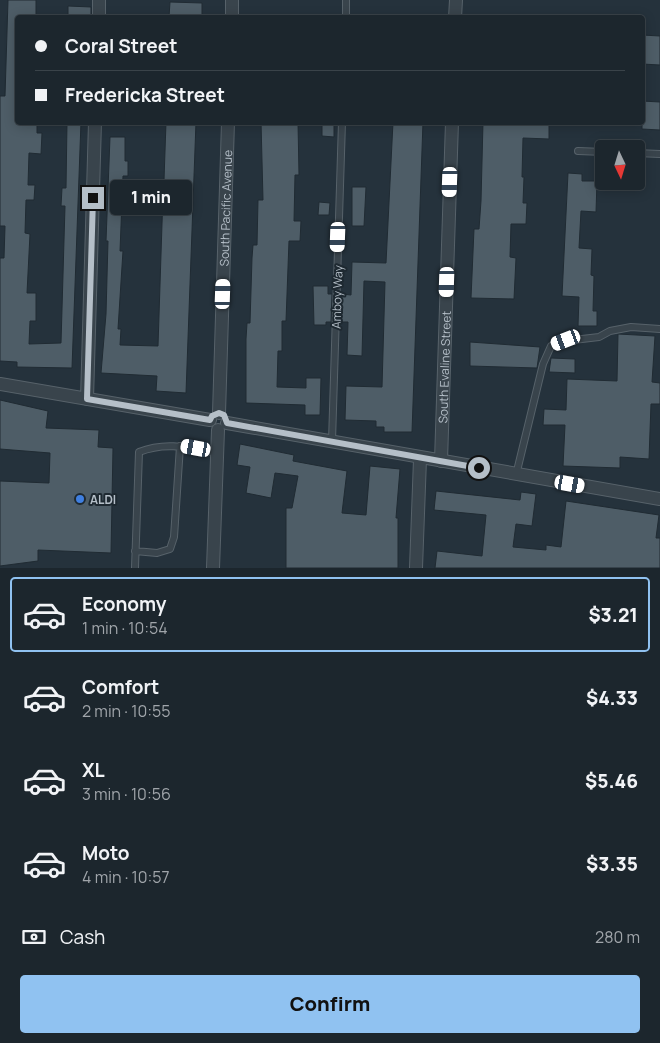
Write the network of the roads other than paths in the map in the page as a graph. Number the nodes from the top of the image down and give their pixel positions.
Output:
1 (99, 0) edge
2 (232, 0) edge
3 (346, 0) edge
4 (456, 0) edge
5 (98, 15) edge
6 (232, 15) edge
7 (346, 15) edge
8 (455, 15) edge
9 (95, 125) edge
10 (228, 125) edge
11 (342, 125) edge
12 (452, 125) edge
13 (578, 151) dead end
14 (595, 152) edge
15 (645, 153) edge
16 (660, 154) edge
17 (660, 328) edge
18 (0, 384) edge
19 (87, 399) junction
20 (218, 422) junction
21 (332, 441) junction
22 (180, 446) junction
23 (217, 453) junction
24 (420, 459) junction
25 (441, 461) junction
26 (516, 475) junction
27 (660, 499) edge
28 (135, 552) junction
29 (135, 568) edge
30 (213, 568) edge
31 (416, 568) edge

1 - 5 street
2 - 6 street
3 - 7 lane
4 - 8 street
9 - 19 street
10 - 20 street, South Pacific Avenue
11 - 21 lane, Amboy Way
12 - 25 street, South Evaline Street
13 - 14 lane
15 - 16 lane
17 - 26 lane
18 - 19 street
19 - 20 street
20 - 21 street
20 - 23 street, South Pacific Avenue
21 - 24 street
22 - 23 lane
22 - 28 lane
22 - 28 lane
23 - 30 street, South Pacific Avenue
24 - 25 street
24 - 31 street
25 - 26 street
26 - 27 street
28 - 29 lane

